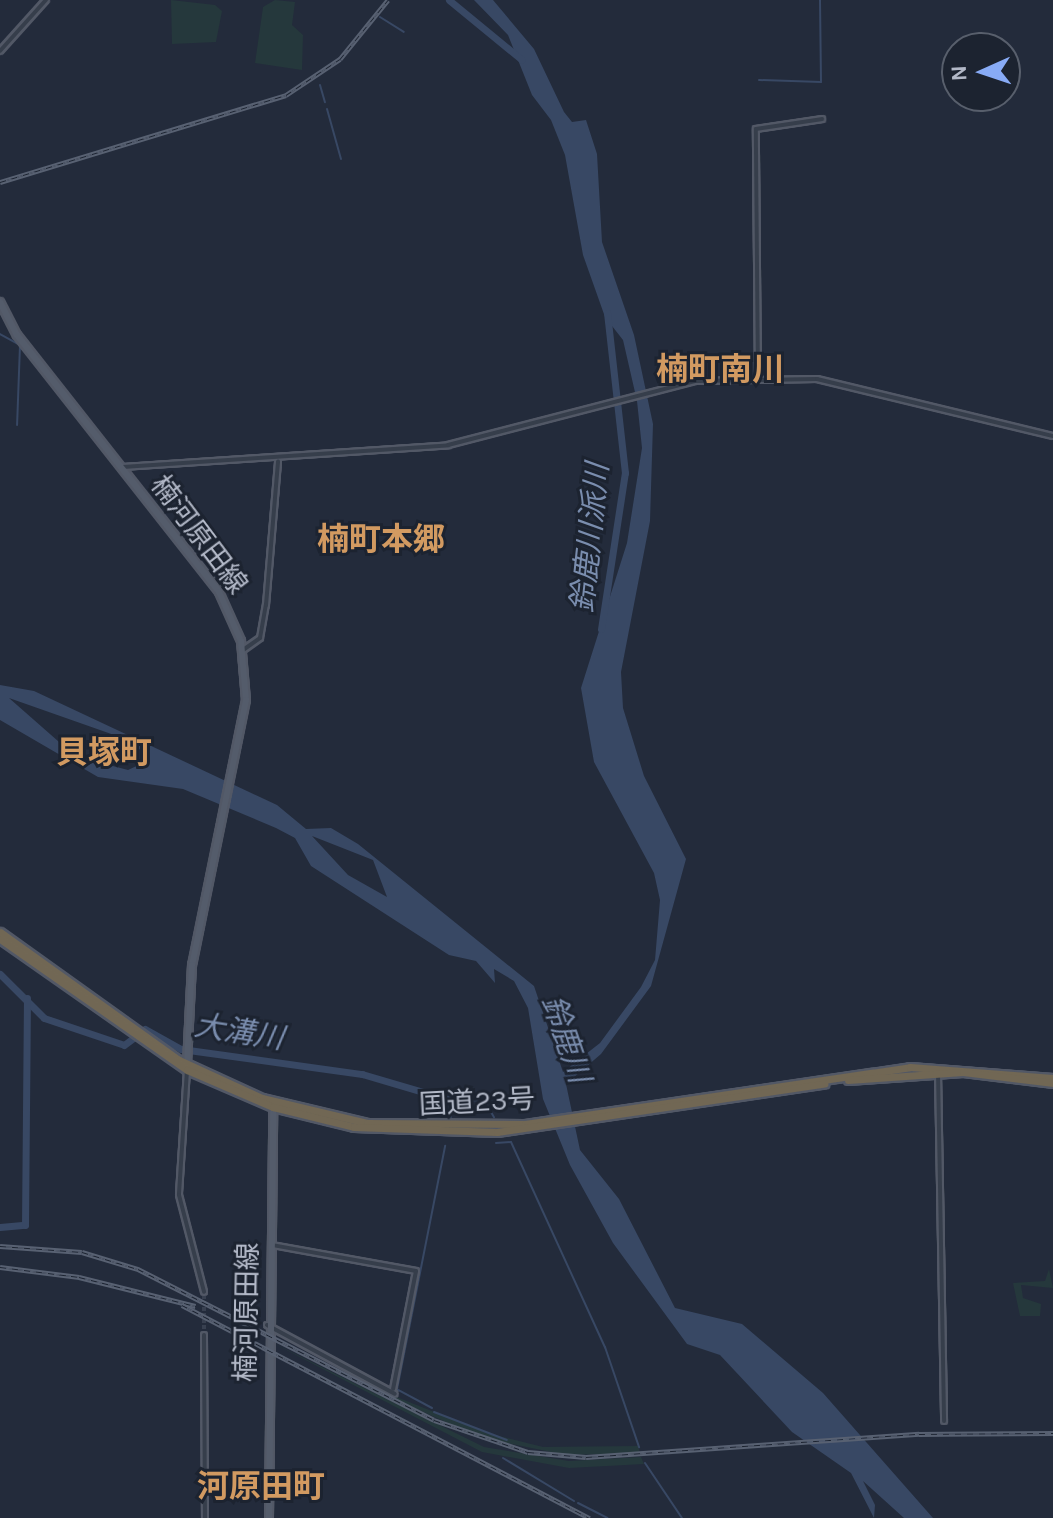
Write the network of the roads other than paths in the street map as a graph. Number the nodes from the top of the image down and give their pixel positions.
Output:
1 (46, 0) edge
2 (0, 51) edge
3 (822, 119) dead end
4 (0, 302) edge
5 (758, 380) junction
6 (1053, 436) edge
7 (278, 461) junction
8 (121, 467) junction
9 (243, 650) junction
10 (0, 932) edge
11 (0, 939) edge
12 (138, 1038) junction
13 (187, 1059) junction
14 (938, 1069) junction
15 (1053, 1080) edge
16 (273, 1107) junction
17 (525, 1126) junction
18 (269, 1245) junction
19 (204, 1292) tunnel mouth
20 (267, 1325) junction
21 (204, 1335) tunnel mouth
22 (944, 1421) dead end
23 (205, 1518) edge
24 (269, 1518) edge

1 - 2 street
3 - 5 street
4 - 8 main road, 楠河原田線
5 - 6 street
5 - 7 street
7 - 8 street
7 - 9 street
8 - 9 main road, 楠河原田線
9 - 13 main road, 楠河原田線
10 - 12 highway, 国道23号
11 - 12 highway, 国道23号
12 - 13 highway, 国道23号
13 - 16 highway, 国道23号
13 - 17 highway, 国道23号
13 - 19 street
14 - 15 highway, 国道23号
14 - 17 highway, 国道23号
14 - 22 street
16 - 17 highway, 国道23号
16 - 18 main road, 楠河原田線
18 - 20 main road, 楠河原田線
18 - 20 street
20 - 24 main road, 楠河原田線
21 - 23 street

